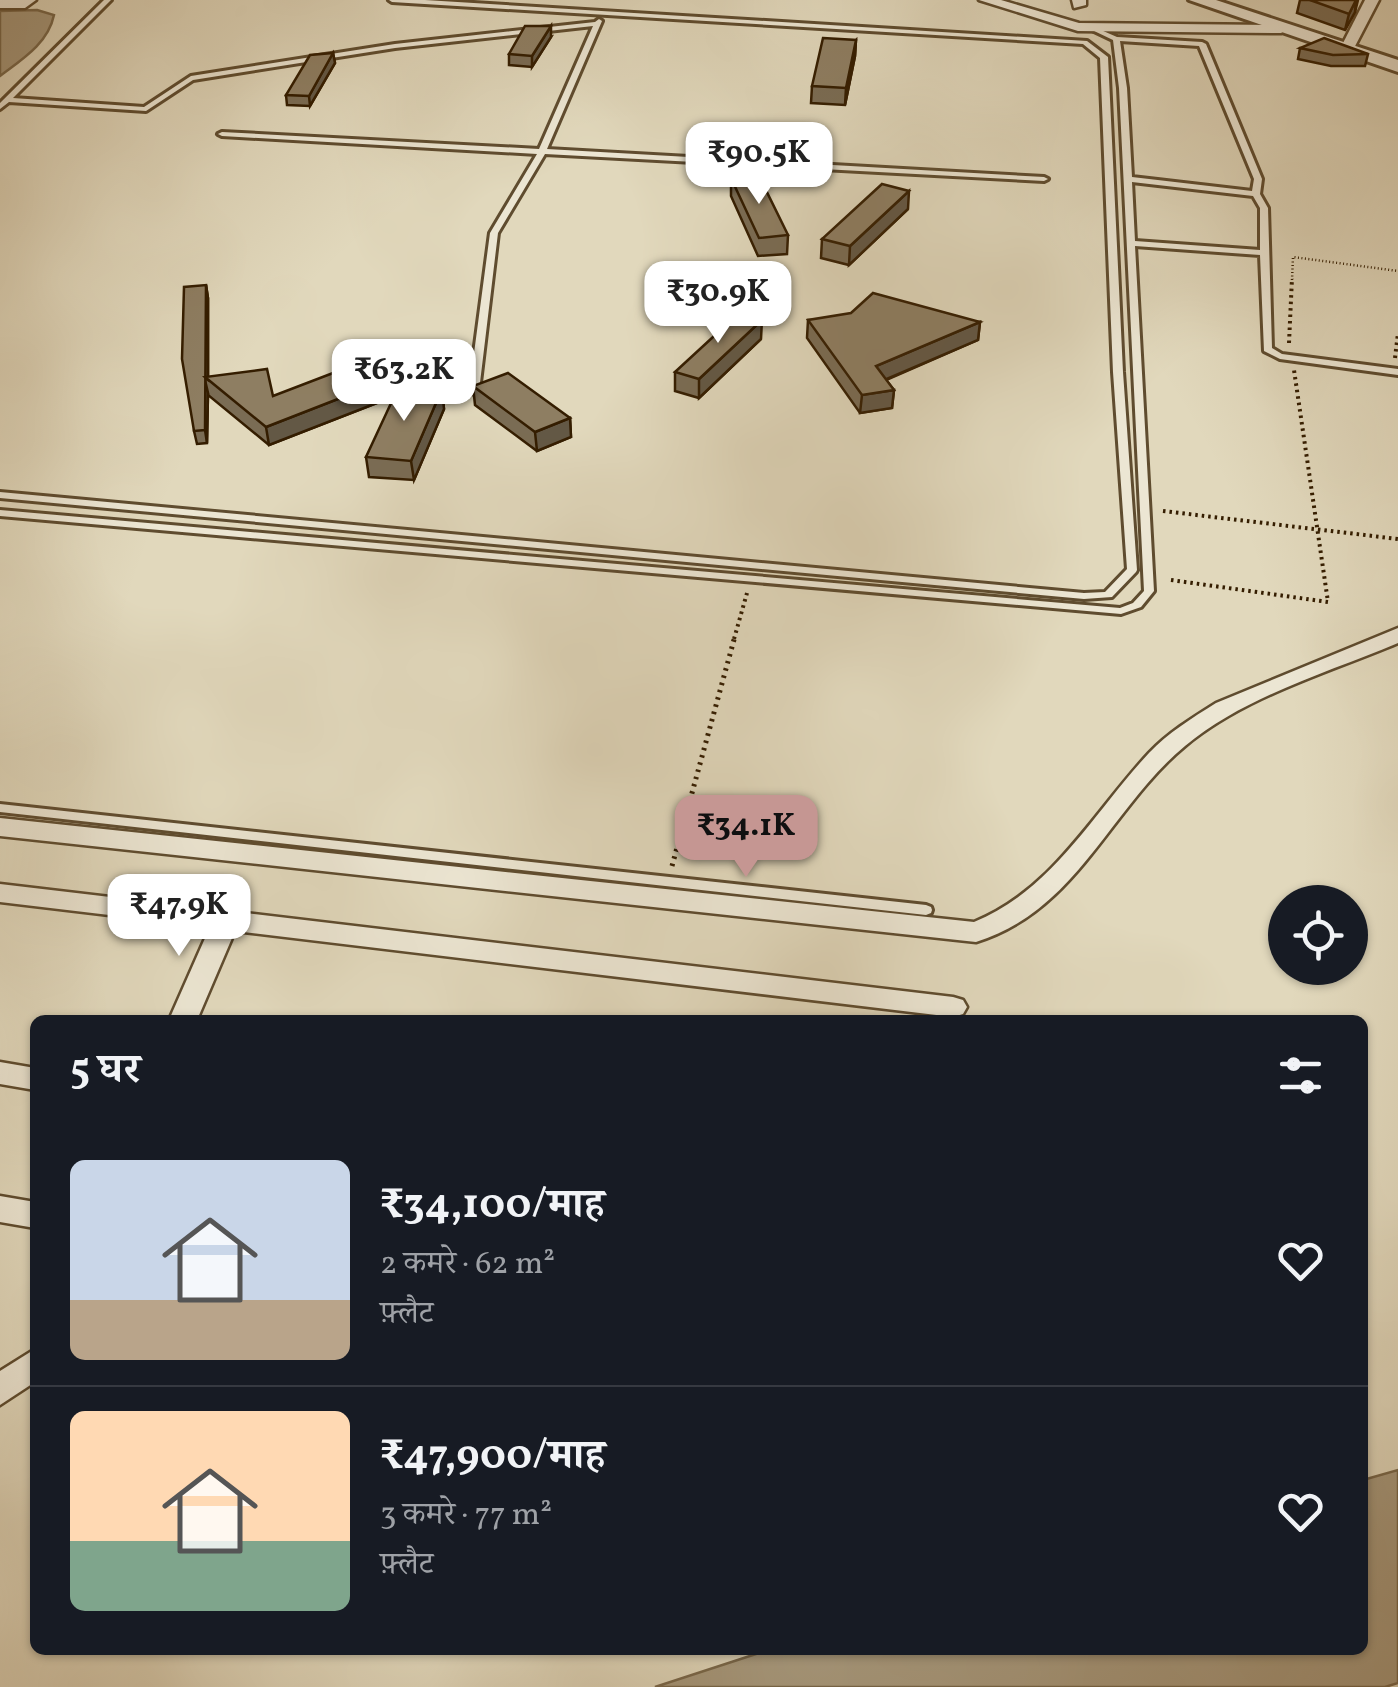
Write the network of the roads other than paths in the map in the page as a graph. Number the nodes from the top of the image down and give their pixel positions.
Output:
1 (29, 0) edge
2 (108, 0) edge
3 (392, 0) edge
4 (986, 0) edge
5 (1198, 0) edge
6 (1232, 0) edge
7 (1372, 0) edge
8 (0, 4) edge
9 (606, 10) junction
10 (597, 24) junction
11 (1092, 28) junction
12 (1282, 29) junction
13 (1116, 39) junction
14 (1350, 44) junction
15 (1398, 56) edge
16 (1398, 66) edge
17 (4, 104) edge
18 (222, 134) dead end
19 (542, 152) junction
20 (1128, 179) junction
21 (1044, 180) dead end
22 (1256, 194) junction
23 (1131, 243) junction
24 (1264, 253) junction
25 (1398, 372) edge
26 (474, 391) edge
27 (0, 495) edge
28 (0, 513) edge
29 (1398, 635) edge
30 (0, 808) edge
31 (0, 827) edge
32 (2, 897) edge
33 (926, 910) dead end
34 (226, 920) junction
35 (953, 1007) dead end
36 (185, 1015) edge
37 (0, 1073) edge
38 (30, 1078) edge
39 (0, 1209) edge
40 (30, 1214) edge
41 (30, 1367) edge
42 (0, 1390) edge

1 - 8 street
2 - 17 lane
3 - 9 lane
4 - 11 street
5 - 12 street
6 - 14 street
7 - 14 street
9 - 10 lane
9 - 27 lane
10 - 17 lane
10 - 19 lane
11 - 12 street
11 - 13 lane
12 - 14 street
13 - 20 lane
13 - 22 lane
14 - 15 street
14 - 16 street
18 - 19 lane
19 - 21 lane
19 - 26 lane
20 - 22 lane
20 - 23 lane
22 - 24 lane
23 - 24 lane
23 - 28 lane
24 - 25 lane
29 - 31 street
30 - 33 lane
32 - 34 street
34 - 35 street
34 - 36 street
37 - 38 street
39 - 40 street
41 - 42 street

